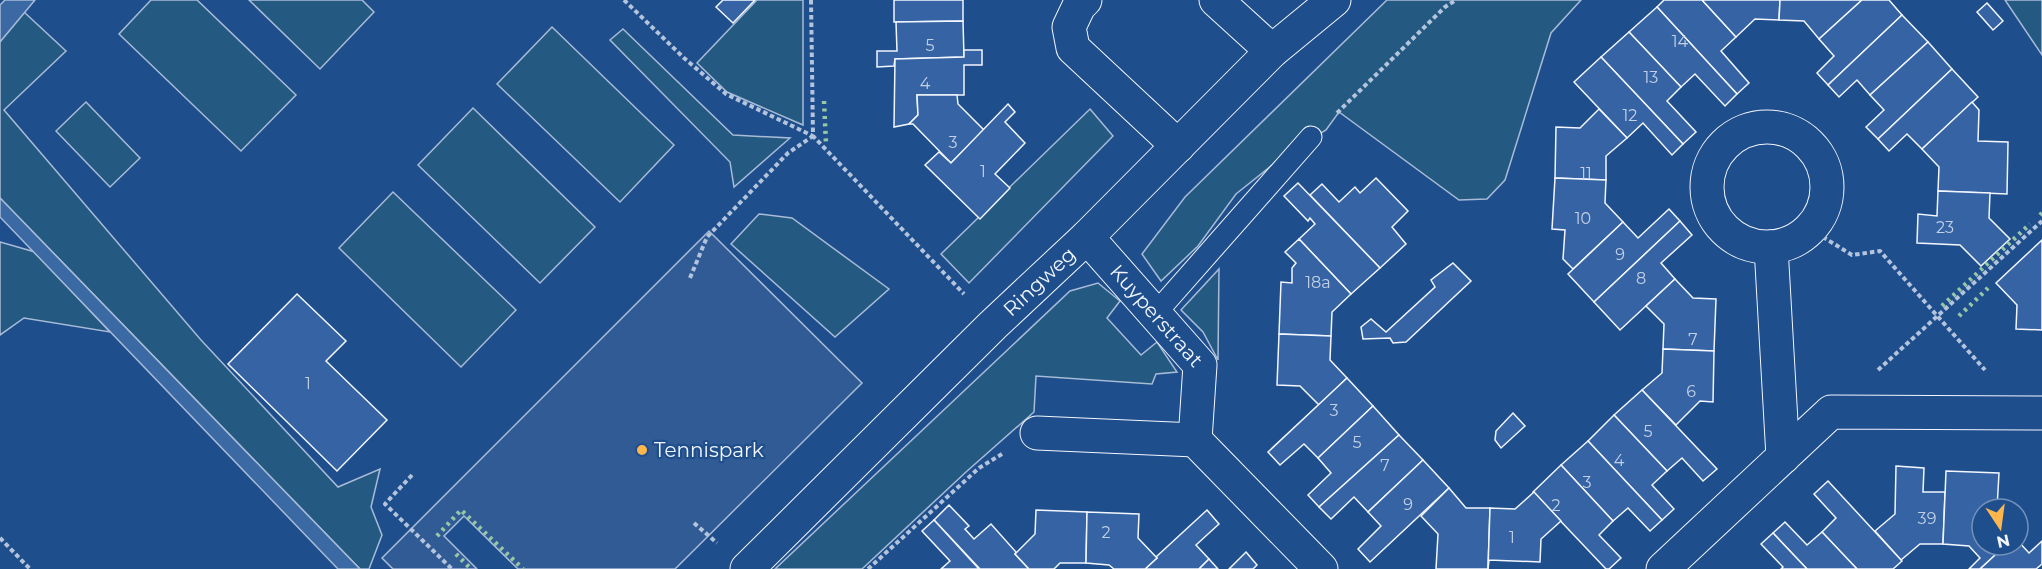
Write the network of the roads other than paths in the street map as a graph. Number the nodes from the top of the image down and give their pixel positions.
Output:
1 (1085, 0) edge
2 (1216, 0) edge
3 (1334, 0) edge
4 (1272, 51) junction
5 (1311, 137) road end
6 (1179, 146) junction
7 (1087, 237) junction
8 (1771, 247) junction
9 (1155, 314) junction
10 (2033, 413) edge
11 (1037, 434) road end
12 (1195, 440) junction
13 (1783, 457) junction
14 (747, 569) edge
15 (1321, 569) edge
16 (1663, 569) edge

1 - 6 street
2 - 4 street
3 - 4 street, Ringweg
4 - 6 street, Ringweg
5 - 9 lane
6 - 7 street, Ringweg
7 - 9 street, Kuyperstraat
7 - 14 street, Ringweg
8 - 8 street
8 - 13 street
9 - 12 street, Kuyperstraat
10 - 13 street
11 - 12 street
12 - 15 street
13 - 16 street

